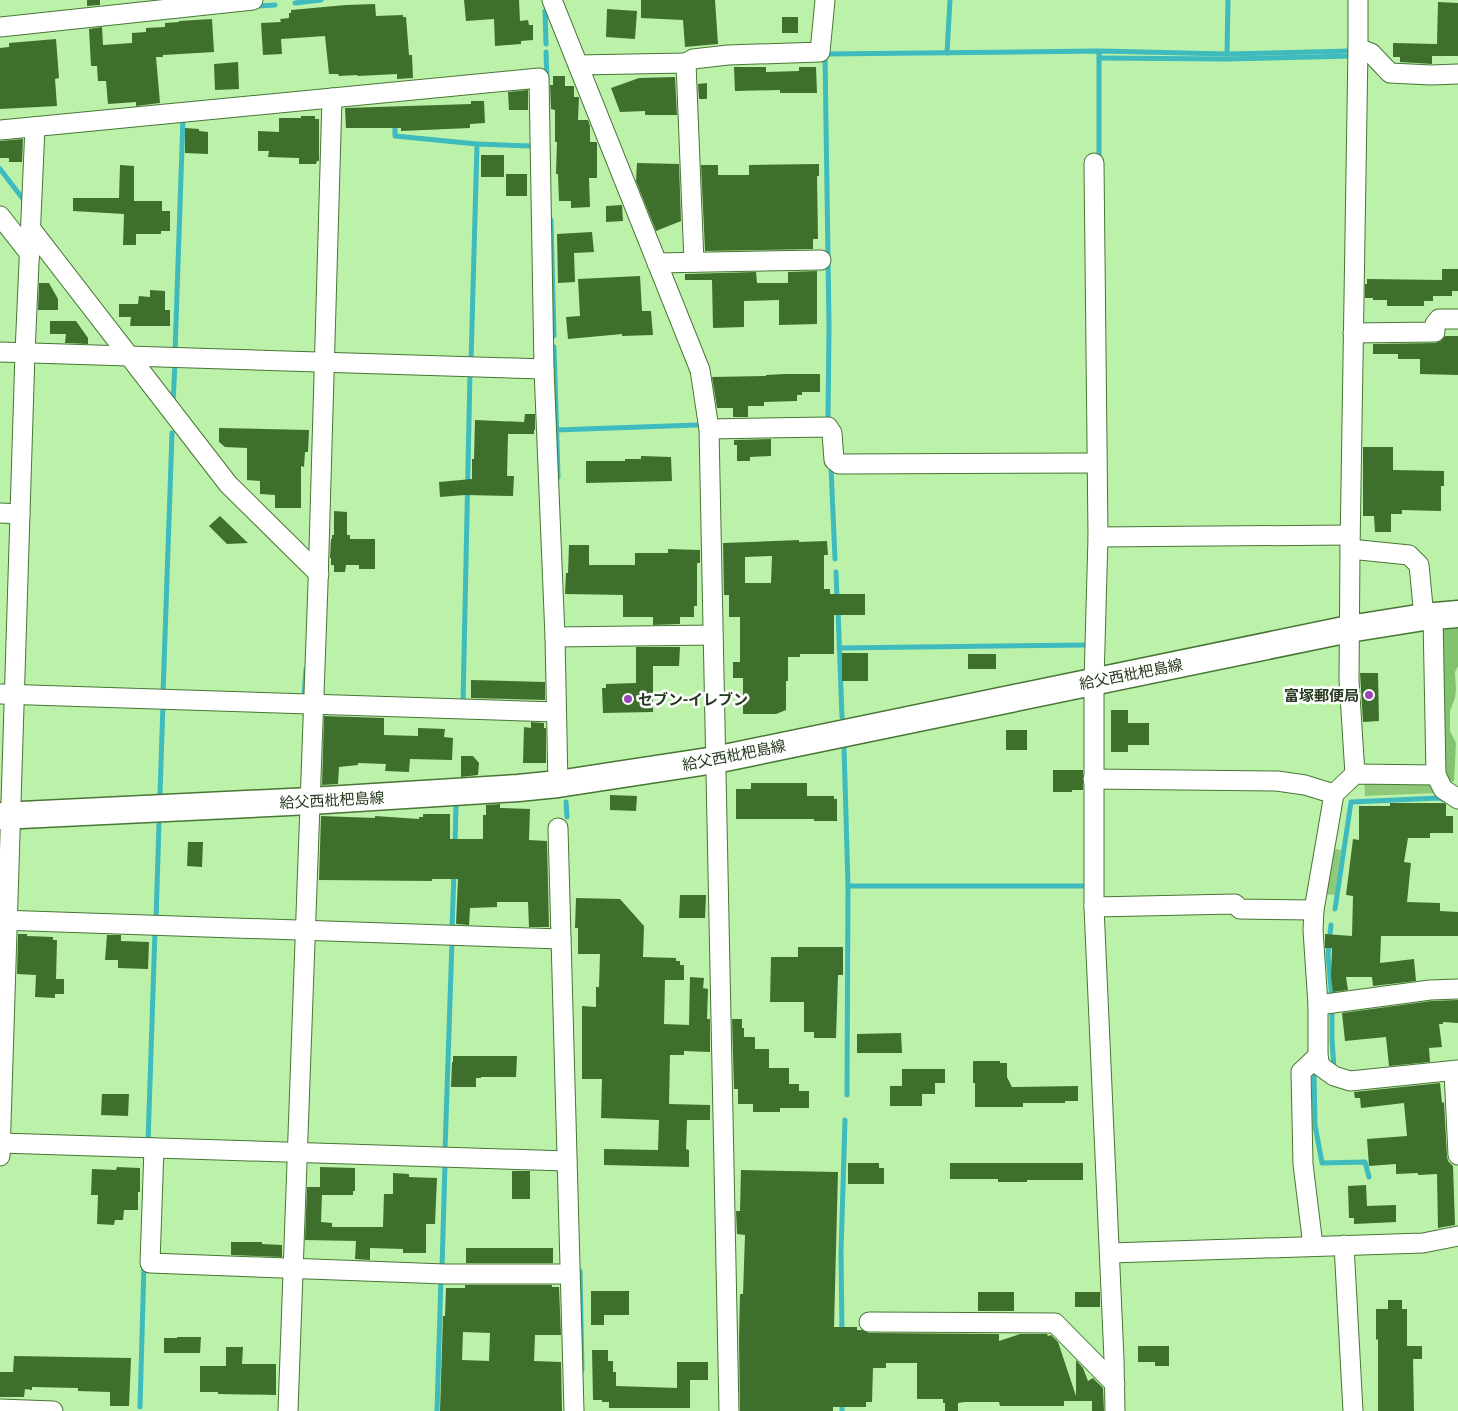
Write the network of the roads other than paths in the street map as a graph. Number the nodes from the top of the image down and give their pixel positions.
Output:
1 (253, 0) edge
2 (552, 0) edge
3 (825, 0) edge
4 (1358, 0) edge
5 (117, 7) edge
6 (0, 27) edge
7 (1358, 48) junction
8 (686, 63) junction
9 (578, 66) junction
10 (1458, 74) edge
11 (332, 98) junction
12 (35, 127) junction
13 (0, 130) edge
14 (1094, 163) dead end
15 (0, 216) edge
16 (31, 229) junction
17 (30, 254) junction
18 (821, 260) dead end
19 (694, 262) junction
20 (657, 263) junction
21 (1458, 319) edge
22 (1354, 333) junction
23 (0, 352) edge
24 (25, 353) junction
25 (130, 357) junction
26 (323, 363) junction
27 (544, 369) junction
28 (709, 429) junction
29 (1097, 463) junction
30 (0, 514) edge
31 (20, 514) junction
32 (1098, 537) junction
33 (1350, 542) junction
34 (319, 574) junction
35 (9, 577) edge
36 (1439, 616) edge
37 (1349, 629) junction
38 (713, 635) junction
39 (555, 637) junction
40 (1094, 681) junction
41 (7, 694) edge
42 (314, 704) junction
43 (556, 712) junction
44 (715, 760) junction
45 (1355, 774) junction
46 (1436, 774) junction
47 (1093, 780) junction
48 (558, 784) junction
49 (1334, 794) junction
50 (1458, 799) edge
51 (310, 801) junction
52 (5, 816) edge
53 (558, 828) dead end
54 (1094, 907) junction
55 (1314, 910) junction
56 (4, 920) edge
57 (306, 930) junction
58 (560, 939) junction
59 (1458, 989) edge
60 (1318, 1005) junction
61 (1318, 1056) junction
62 (1456, 1071) edge
63 (0, 1143) edge
64 (154, 1148) junction
65 (297, 1152) junction
66 (1458, 1155) edge
67 (0, 1156) edge
68 (567, 1161) junction
69 (1458, 1236) edge
70 (1344, 1245) junction
71 (1313, 1246) junction
72 (1110, 1253) junction
73 (293, 1268) junction
74 (570, 1274) junction
75 (869, 1322) dead end
76 (1114, 1384) junction
77 (0, 1409) edge
78 (53, 1411) edge
79 (288, 1411) edge
80 (574, 1411) edge
81 (729, 1411) edge
82 (1115, 1411) edge
83 (1353, 1411) edge

1 - 5 street
2 - 9 street
3 - 8 street
4 - 7 street
5 - 6 street
7 - 10 street
7 - 22 street
8 - 9 street
8 - 19 street
9 - 20 street
11 - 12 street
11 - 26 street
11 - 27 street
12 - 13 street
12 - 16 street
14 - 29 street
15 - 17 street
16 - 17 street
16 - 25 street
17 - 24 street
18 - 19 street
19 - 20 street
20 - 28 street
21 - 22 street
22 - 33 street
23 - 24 street
24 - 25 street
24 - 31 street
25 - 26 street
25 - 34 street
26 - 27 street
26 - 34 street
27 - 39 street
28 - 29 street
28 - 38 street
29 - 32 street
30 - 31 street
31 - 35 street
32 - 33 street
32 - 40 street
33 - 36 street
33 - 37 street
34 - 42 street
35 - 41 street
36 - 37 main road, 給父西枇杷島線
36 - 46 street
37 - 40 main road, 給父西枇杷島線
37 - 45 street
38 - 39 street
38 - 44 street
39 - 43 street
40 - 44 main road, 給父西枇杷島線
40 - 47 street
41 - 42 street
41 - 52 street
42 - 43 street
42 - 51 street
43 - 48 street
44 - 48 main road, 給父西枇杷島線
44 - 81 street
45 - 46 street
45 - 49 street
46 - 50 street
47 - 49 street
47 - 54 street
48 - 51 main road, 給父西枇杷島線
49 - 55 street
51 - 52 main road, 給父西枇杷島線
51 - 57 street
52 - 56 street
53 - 58 street
54 - 55 street
54 - 72 street
55 - 60 street
56 - 57 street
56 - 63 street
57 - 58 street
57 - 65 street
58 - 68 street
59 - 60 street
60 - 61 street
61 - 62 street
61 - 71 street
62 - 66 street
63 - 64 street
63 - 67 street
64 - 65 street
64 - 73 street
65 - 68 street
65 - 73 street
68 - 74 street
69 - 70 street
70 - 71 street
70 - 83 street
71 - 72 street
72 - 76 street
73 - 74 street
73 - 79 street
74 - 80 street
75 - 76 street
76 - 82 street
77 - 78 street

